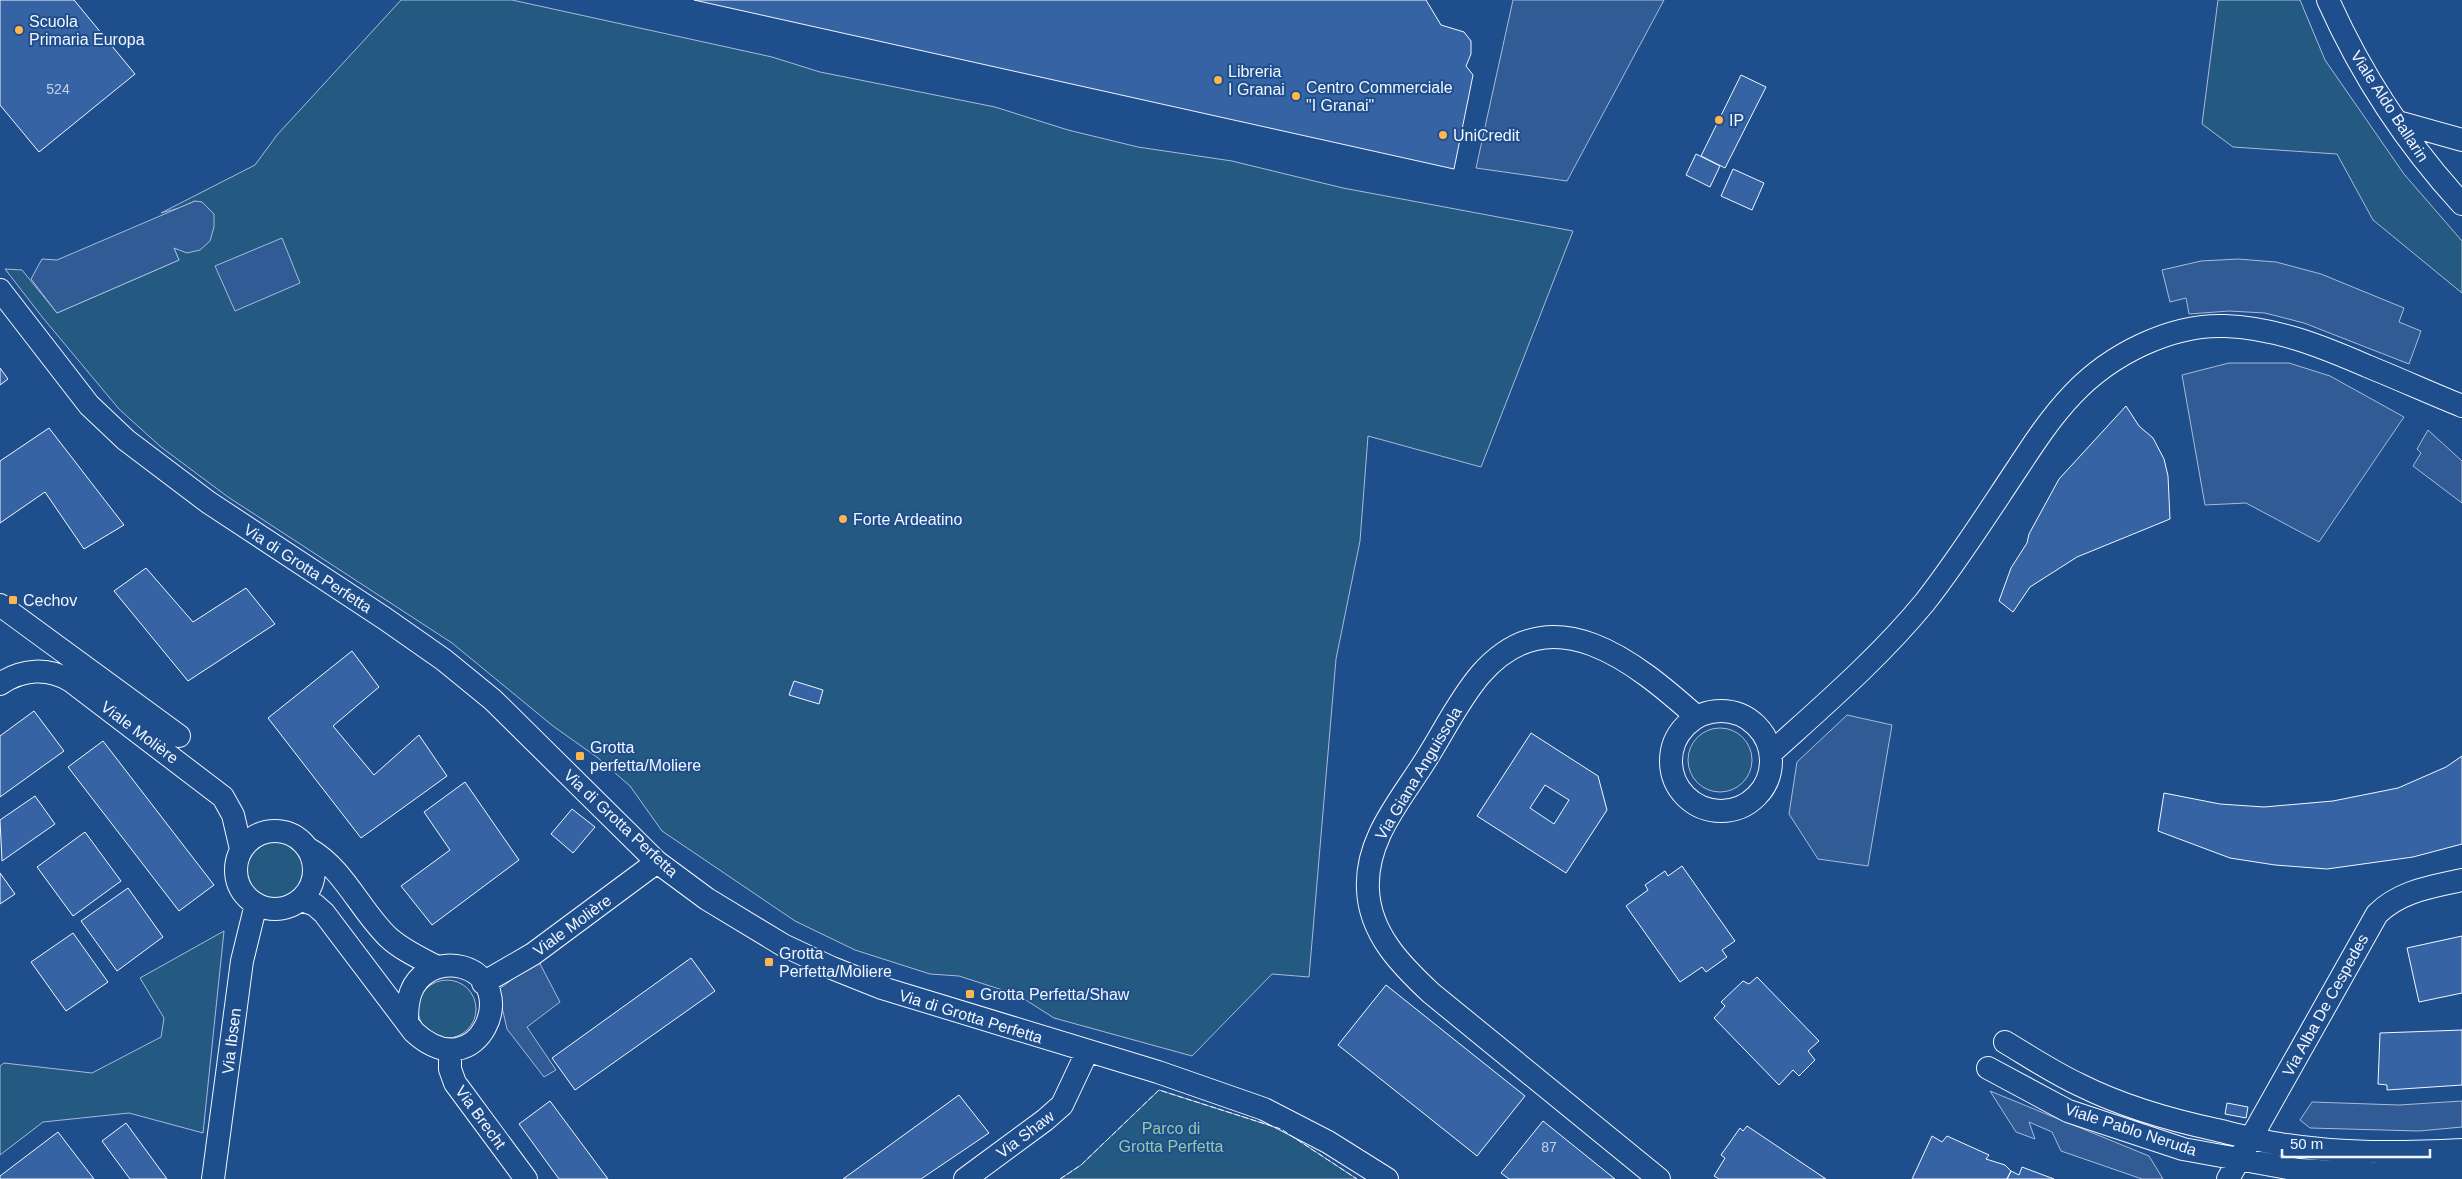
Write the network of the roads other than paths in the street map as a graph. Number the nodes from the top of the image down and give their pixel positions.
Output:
1 (2328, 0) edge
2 (2398, 122) junction
3 (2462, 140) edge
4 (2462, 204) edge
5 (0, 290) edge
6 (2462, 406) edge
7 (0, 605) edge
8 (0, 684) edge
9 (1697, 717) junction
10 (140, 719) junction
11 (179, 736) dead end
12 (1771, 753) junction
13 (241, 849) junction
14 (308, 849) junction
15 (657, 862) junction
16 (2462, 880) edge
17 (302, 900) junction
18 (256, 904) junction
19 (437, 966) junction
20 (483, 983) junction
21 (407, 1020) junction
22 (2005, 1042) dead end
23 (450, 1050) junction
24 (1087, 1052) junction
25 (1988, 1068) dead end
26 (2251, 1138) junction
27 (2462, 1150) edge
28 (2233, 1170) edge
29 (2462, 1172) edge
30 (214, 1179) edge
31 (526, 1179) edge
32 (965, 1179) edge
33 (1387, 1179) edge
34 (1659, 1179) edge

1 - 2 street, Viale Aldo Ballarin
2 - 3 street
2 - 4 street, Viale Aldo Ballarin
5 - 15 street, Via di Grotta Perfetta
6 - 12 street
7 - 10 street, Viale Molière
8 - 10 street, Viale Molière
9 - 12 street
9 - 12 street
9 - 34 street, Via Giana Anguissola
10 - 11 street, Viale Molière
10 - 13 street, Viale Molière
13 - 14 street
13 - 18 street
14 - 17 street
14 - 19 street
15 - 20 street, Viale Molière
15 - 24 street, Via di Grotta Perfetta
16 - 26 street, Via Alba De Cespedes
17 - 18 street
17 - 21 street
18 - 30 street, Via Ibsen
19 - 20 street
19 - 21 street
20 - 23 street
21 - 23 street
22 - 26 street, Viale Pablo Neruda
23 - 31 street, Via Brecht
24 - 32 street, Via Shaw
24 - 33 street, Via di Grotta Perfetta
25 - 28 street, Viale Pablo Neruda
26 - 27 street, Viale Pablo Neruda
26 - 28 street, Via Alba De Cespedes
28 - 29 street, Viale Pablo Neruda

